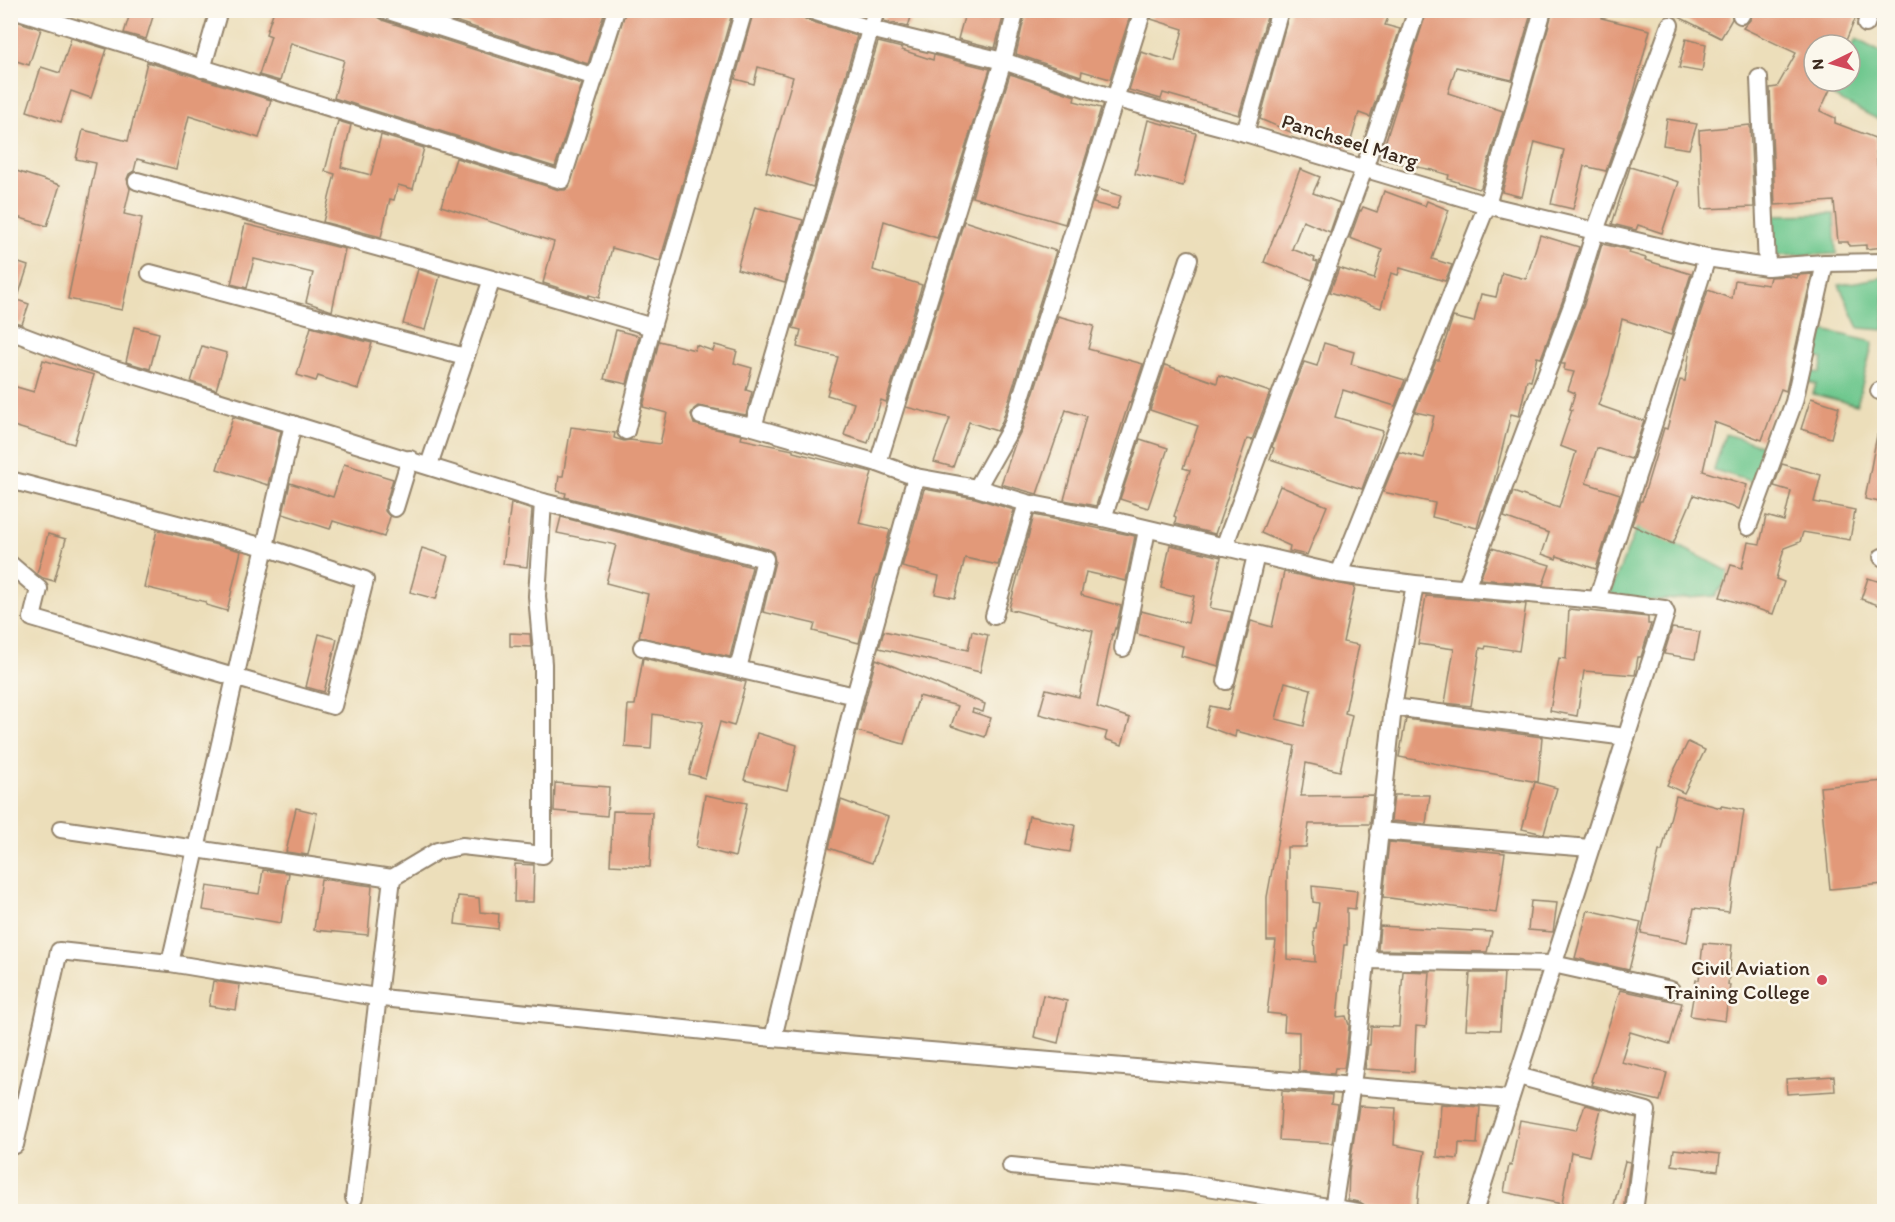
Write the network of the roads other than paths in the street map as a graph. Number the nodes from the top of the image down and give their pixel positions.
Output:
1 (16, 10) edge
2 (219, 10) edge
3 (386, 10) edge
4 (616, 10) edge
5 (744, 10) edge
6 (810, 10) edge
7 (876, 10) edge
8 (1016, 10) edge
9 (1143, 10) edge
10 (1280, 10) edge
11 (1417, 10) edge
12 (1543, 10) edge
13 (1670, 26) dead end
14 (870, 29) junction
15 (1003, 61) junction
16 (202, 69) junction
17 (595, 77) junction
18 (1760, 78) dead end
19 (1117, 99) junction
20 (1245, 133) junction
21 (1364, 169) junction
22 (137, 181) dead end
23 (1486, 205) junction
24 (1595, 231) junction
25 (1707, 258) junction
26 (1189, 260) dead end
27 (1884, 262) edge
28 (1825, 263) junction
29 (1767, 267) junction
30 (150, 273) dead end
31 (492, 279) junction
32 (652, 327) junction
33 (10, 332) edge
34 (465, 357) junction
35 (701, 416) dead end
36 (293, 424) junction
37 (753, 427) junction
38 (626, 431) dead end
39 (410, 459) junction
40 (878, 463) junction
41 (429, 465) junction
42 (916, 477) junction
43 (10, 480) edge
44 (977, 488) junction
45 (543, 502) junction
46 (1027, 503) junction
47 (395, 508) dead end
48 (1103, 518) junction
49 (1748, 527) dead end
50 (1147, 530) junction
51 (265, 547) junction
52 (1224, 547) junction
53 (1256, 555) junction
54 (10, 564) edge
55 (1339, 574) junction
56 (1415, 585) junction
57 (1466, 588) junction
58 (1596, 600) junction
59 (994, 616) dead end
60 (642, 647) dead end
61 (1124, 648) dead end
62 (738, 669) junction
63 (236, 676) junction
64 (1226, 681) dead end
65 (855, 696) junction
66 (1393, 707) junction
67 (1626, 737) junction
68 (61, 829) dead end
69 (1379, 831) junction
70 (1590, 848) junction
71 (196, 849) junction
72 (392, 878) junction
73 (1366, 960) junction
74 (170, 963) junction
75 (1553, 964) junction
76 (1671, 990) dead end
77 (378, 998) junction
78 (773, 1038) junction
79 (1518, 1076) junction
80 (1352, 1086) junction
81 (1510, 1099) junction
82 (15, 1145) dead end
83 (1011, 1166) dead end
84 (354, 1198) dead end
85 (1333, 1209) junction
86 (1358, 1212) edge
87 (1474, 1212) edge
88 (1634, 1212) edge

1 - 16 street
2 - 16 street
3 - 17 street
4 - 17 street
5 - 32 street
6 - 14 street, Panchseel Marg
7 - 14 street
8 - 15 street
9 - 19 street
10 - 20 street
11 - 21 street
12 - 23 street
13 - 24 street
14 - 15 street, Panchseel Marg
14 - 37 street
15 - 19 street, Panchseel Marg
15 - 40 street
16 - 17 street
18 - 29 street
19 - 20 street, Panchseel Marg
19 - 44 street
20 - 21 street, Panchseel Marg
21 - 23 street, Panchseel Marg
21 - 52 street
22 - 31 street
23 - 24 street, Panchseel Marg
23 - 55 street
24 - 25 street, Panchseel Marg
24 - 57 street
25 - 29 street, Panchseel Marg
25 - 58 street
26 - 48 street
27 - 28 street, Panchseel Marg
28 - 29 street, Panchseel Marg
28 - 49 street
30 - 34 street
31 - 32 street
31 - 34 street
32 - 38 street
33 - 36 street
34 - 41 street
35 - 37 street
36 - 39 street
36 - 51 street
37 - 40 street
39 - 41 street
39 - 47 street
40 - 42 street
41 - 45 street
42 - 44 street
42 - 65 street
43 - 51 street
44 - 46 street
45 - 62 street
45 - 72 street
46 - 48 street
46 - 59 street
48 - 50 street
50 - 52 street
50 - 61 street
51 - 63 street
51 - 63 street
52 - 53 street
53 - 55 street
53 - 64 street
54 - 63 street
55 - 56 street
56 - 57 street
56 - 66 street
57 - 58 street
58 - 67 street
60 - 62 street
62 - 65 street
63 - 71 street
65 - 78 street
66 - 67 street
66 - 69 street
67 - 70 street
68 - 71 street
69 - 70 street
69 - 73 street
70 - 75 street
71 - 72 street
71 - 74 street
72 - 77 street
73 - 75 street
73 - 80 street
74 - 77 street
74 - 82 street
75 - 76 street
75 - 79 street
77 - 78 street
77 - 84 street
78 - 80 street
79 - 81 street
79 - 88 street
80 - 81 street
80 - 85 street
81 - 87 street
83 - 85 street
85 - 86 street

